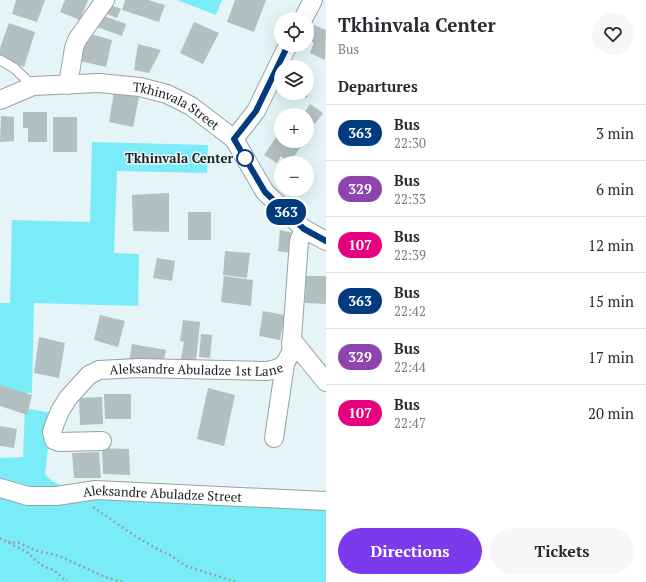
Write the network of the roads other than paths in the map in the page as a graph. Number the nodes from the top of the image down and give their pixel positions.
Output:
1 (105, 0) edge
2 (313, 0) edge
3 (307, 12) edge
4 (285, 52) edge
5 (0, 60) edge
6 (68, 85) junction
7 (33, 86) junction
8 (0, 100) edge
9 (234, 139) junction
10 (304, 229) junction
11 (326, 241) edge
12 (291, 342) junction
13 (285, 364) junction
14 (326, 382) edge
15 (274, 438) dead end
16 (102, 441) dead end
17 (0, 488) edge
18 (326, 501) edge

1 - 6 street
2 - 3 street
4 - 9 street
5 - 7 lane
6 - 7 street, Tkhinvala Street
6 - 9 street, Tkhinvala Street
7 - 8 street, Tkhinvala Street
9 - 10 street, Tkhinvala Street
10 - 11 street, Tkhinvala Street
10 - 12 street, Aleksandre Abuladze 1st Lane
12 - 13 street, Aleksandre Abuladze 1st Lane
12 - 14 street
13 - 15 street
13 - 16 street, Aleksandre Abuladze 1st Lane
17 - 18 street, Aleksandre Abuladze Street

